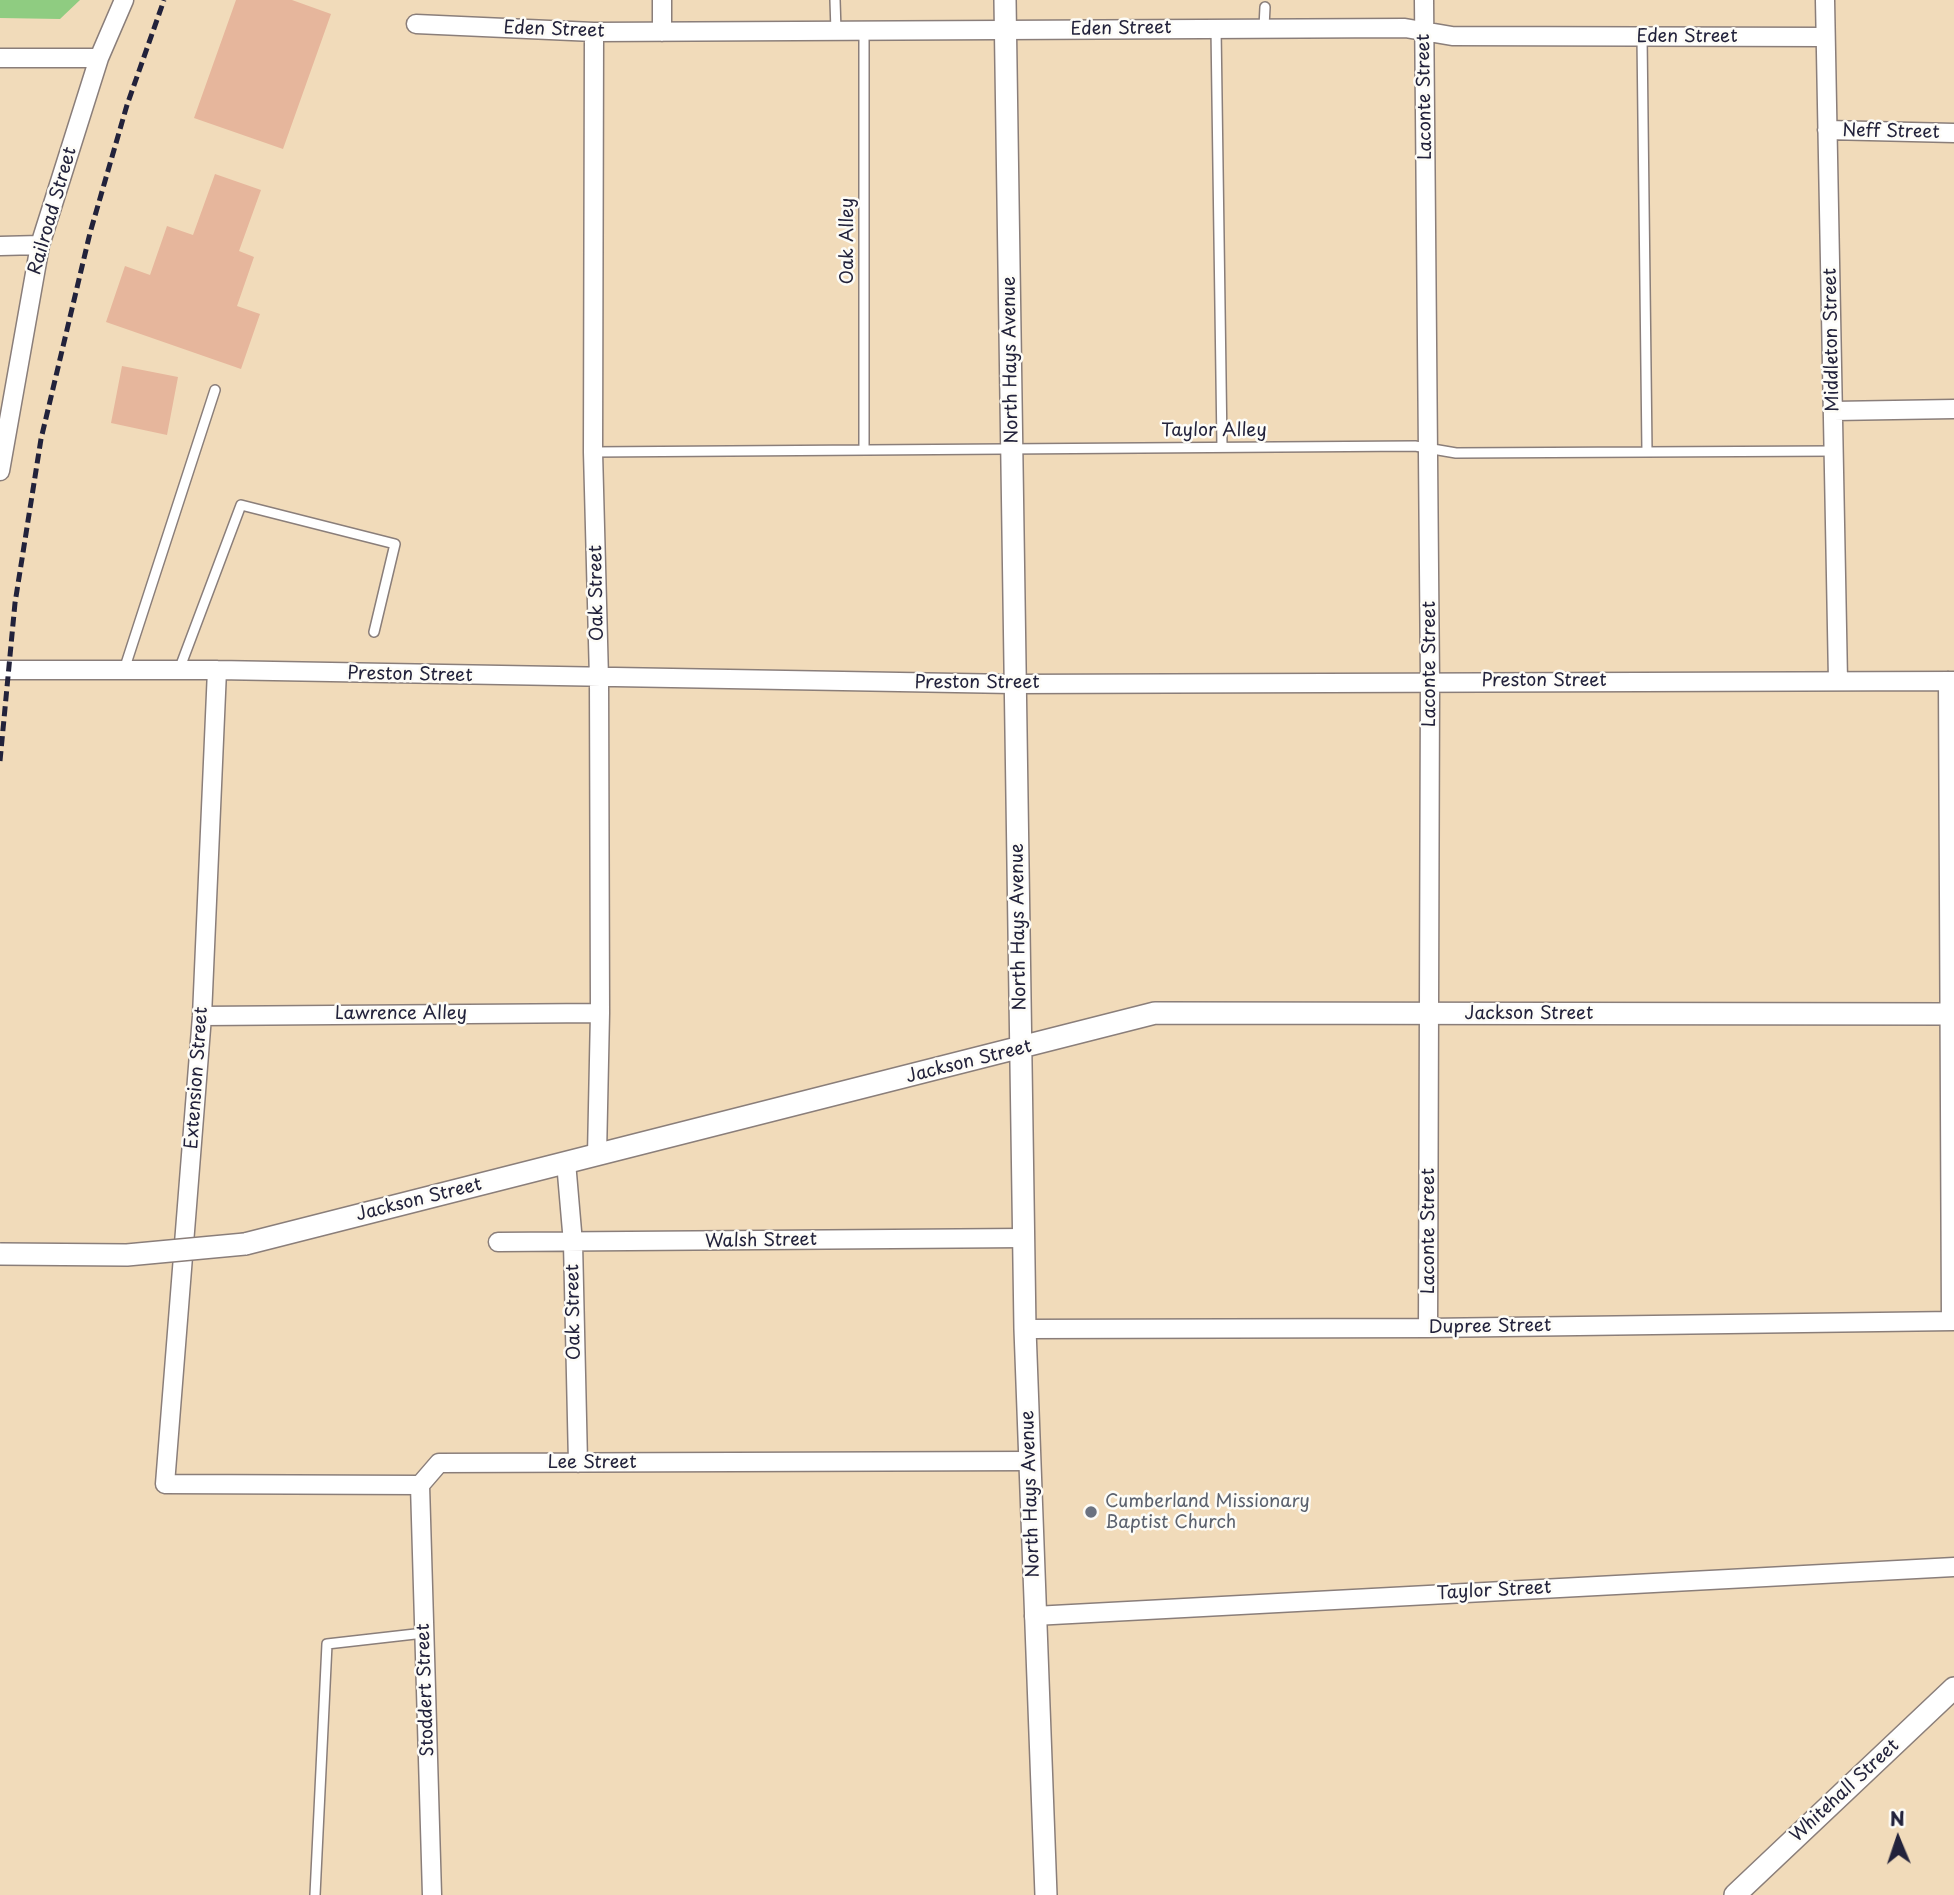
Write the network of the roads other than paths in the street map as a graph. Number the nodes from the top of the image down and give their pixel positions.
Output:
1 (124, 0) edge
2 (662, 0) edge
3 (835, 0) edge
4 (1005, 0) edge
5 (1424, 0) edge
6 (1825, 0) edge
7 (1265, 7) dead end
8 (416, 24) dead end
9 (1264, 27) junction
10 (1216, 28) junction
11 (1005, 31) junction
12 (594, 32) junction
13 (662, 32) junction
14 (1424, 32) junction
15 (835, 33) junction
16 (864, 33) junction
17 (1642, 36) junction
18 (1825, 37) junction
19 (0, 58) edge
20 (99, 58) junction
21 (1827, 130) junction
22 (1954, 133) edge
23 (40, 245) junction
24 (0, 246) edge
25 (215, 390) dead end
26 (1954, 409) edge
27 (1834, 411) junction
28 (1222, 447) junction
29 (1013, 448) junction
30 (1428, 448) junction
31 (864, 449) junction
32 (1835, 451) junction
33 (593, 452) junction
34 (1647, 452) junction
35 (0, 471) edge
36 (374, 632) dead end
37 (0, 670) edge
38 (124, 670) junction
39 (179, 670) junction
40 (218, 670) junction
41 (598, 679) junction
42 (1838, 680) junction
43 (1430, 681) junction
44 (1951, 681) edge
45 (1013, 684) junction
46 (600, 1013) junction
47 (1429, 1013) junction
48 (1952, 1014) edge
49 (202, 1016) junction
50 (1022, 1048) junction
51 (597, 1155) junction
52 (566, 1162) junction
53 (1024, 1238) junction
54 (498, 1242) dead end
55 (573, 1244) junction
56 (0, 1254) edge
57 (1952, 1321) edge
58 (1429, 1328) junction
59 (1026, 1329) junction
60 (1030, 1461) junction
61 (578, 1463) junction
62 (420, 1485) junction
63 (1954, 1567) edge
64 (1034, 1616) junction
65 (424, 1633) junction
66 (1954, 1688) edge
67 (315, 1895) edge
68 (432, 1895) edge
69 (1046, 1895) edge
70 (1735, 1895) edge

1 - 20 street, Railroad Street
2 - 13 street
3 - 15 lane
4 - 11 street, North Hays Avenue
5 - 14 street, Laconte Street
6 - 18 street, Middleton Street
7 - 9 lane
8 - 12 street, Eden Street
9 - 10 street, Eden Street
9 - 14 street, Eden Street
10 - 11 street, Eden Street
10 - 28 lane
11 - 16 street, Eden Street
11 - 29 street, North Hays Avenue
12 - 13 street, Eden Street
12 - 33 street, Oak Street
13 - 15 street, Eden Street
14 - 17 street, Eden Street
14 - 30 street, Laconte Street
15 - 16 street, Eden Street
16 - 31 lane, Oak Alley
17 - 18 street, Eden Street
17 - 34 lane
18 - 21 street, Middleton Street
19 - 20 street
20 - 23 street, Railroad Street
21 - 22 street, Neff Street
21 - 27 street, Middleton Street
23 - 24 street
23 - 35 street, Railroad Street
25 - 38 lane
26 - 27 street
27 - 32 street, Middleton Street
28 - 29 lane, Taylor Alley
28 - 30 lane, Taylor Alley
29 - 31 lane, Taylor Alley
29 - 45 street, North Hays Avenue
30 - 34 lane, Taylor Alley
30 - 43 street, Laconte Street
31 - 33 lane, Taylor Alley
32 - 34 lane, Taylor Alley
32 - 42 street, Middleton Street
33 - 41 street, Oak Street
36 - 39 lane
37 - 38 street, Preston Street
38 - 39 street, Preston Street
39 - 40 street, Preston Street
40 - 41 street, Preston Street
40 - 49 street, Extension Street
41 - 45 street, Preston Street
41 - 46 street, Oak Street
42 - 43 street, Preston Street
42 - 44 street, Preston Street
43 - 45 street, Preston Street
43 - 47 street, Laconte Street
44 - 48 street
45 - 50 street, North Hays Avenue
46 - 49 street, Lawrence Alley
46 - 51 street, Oak Street
47 - 48 street, Jackson Street
47 - 50 street, Jackson Street
47 - 58 street, Laconte Street
48 - 57 street
49 - 62 street, Extension Street
50 - 51 street, Jackson Street
50 - 53 street, North Hays Avenue
51 - 52 street, Jackson Street
52 - 55 street, Oak Street
52 - 56 street, Jackson Street, bridge
53 - 55 street, Walsh Street
53 - 59 street, North Hays Avenue
54 - 55 street, Walsh Street
55 - 61 street, Oak Street
57 - 58 street, Dupree Street
58 - 59 street, Dupree Street
59 - 60 street, North Hays Avenue
60 - 61 street, Lee Street
60 - 64 street, North Hays Avenue
61 - 62 street, Lee Street
62 - 65 street, Stoddert Street
63 - 64 street, Taylor Street
64 - 69 street, North Hays Avenue
65 - 67 lane
65 - 68 street, Stoddert Street
66 - 70 street, Whitehall Street

